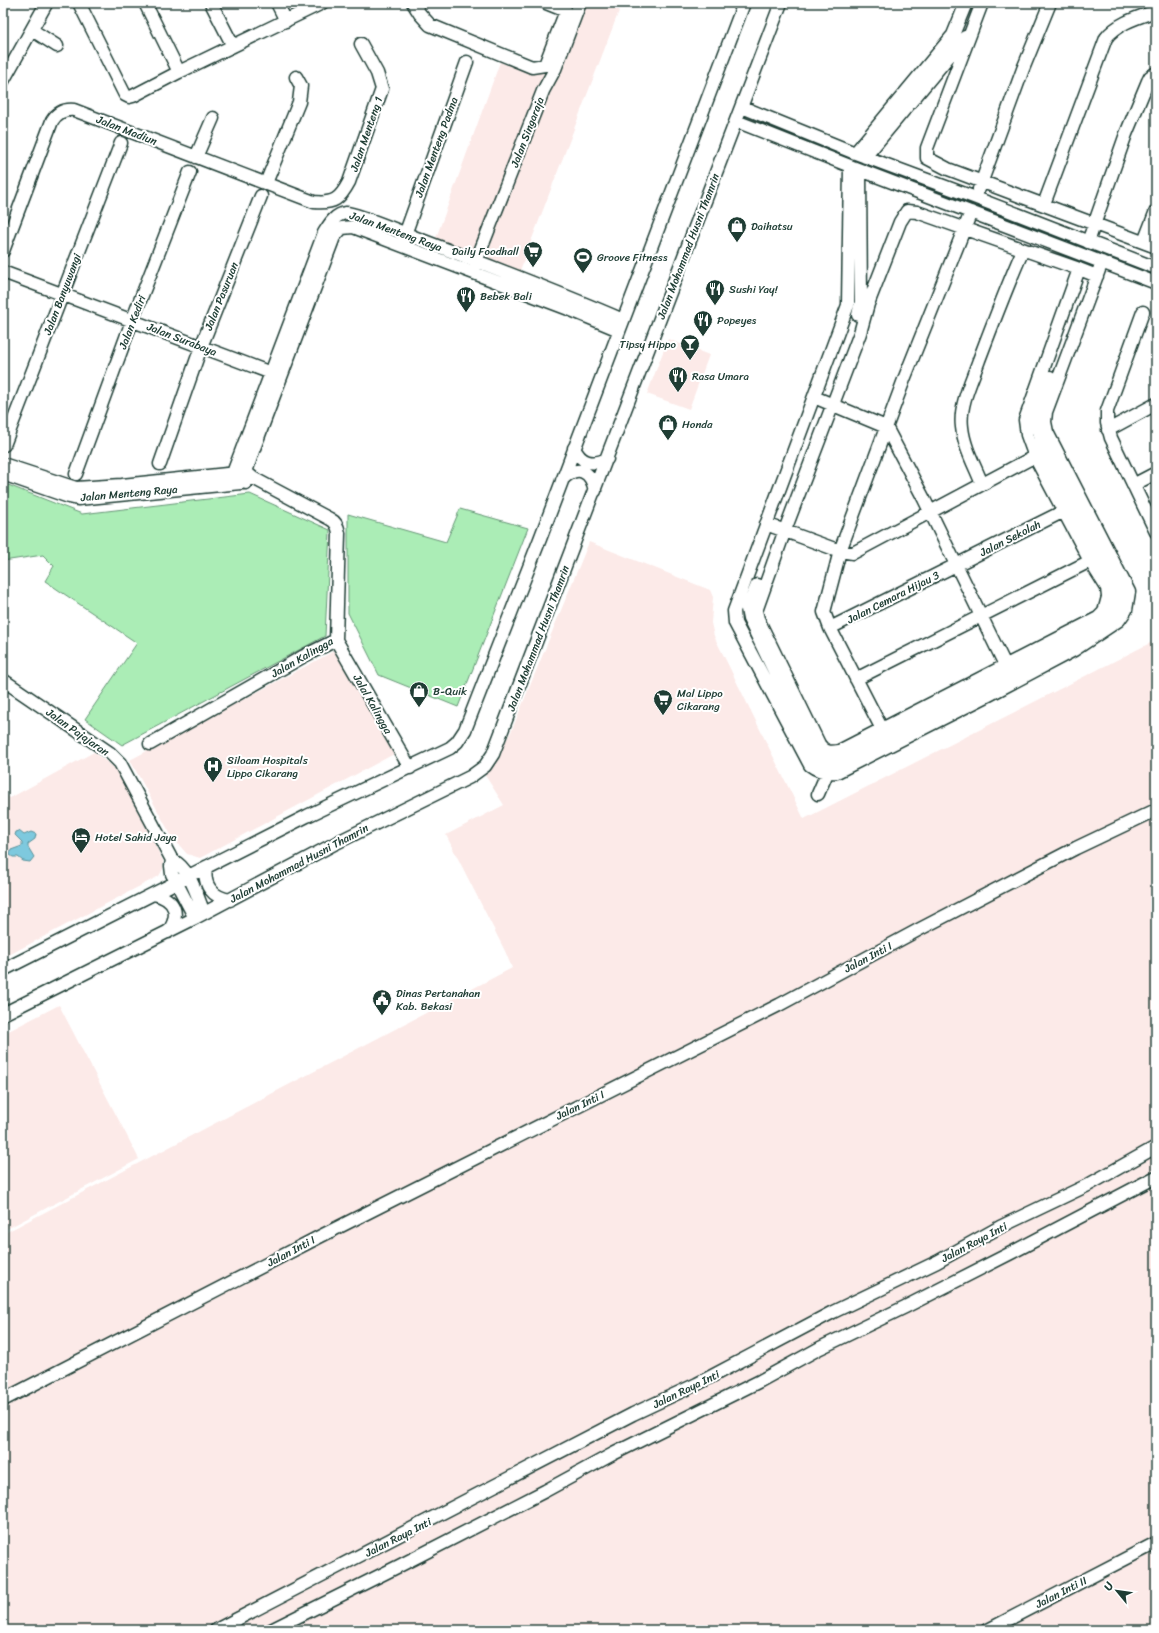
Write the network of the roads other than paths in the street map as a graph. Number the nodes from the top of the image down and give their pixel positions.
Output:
1 (79, 3) edge
2 (145, 3) edge
3 (211, 3) edge
4 (278, 3) edge
5 (322, 3) edge
6 (413, 3) edge
7 (546, 3) edge
8 (580, 3) edge
9 (744, 3) edge
10 (781, 3) edge
11 (966, 3) edge
12 (982, 3) edge
13 (1050, 3) edge
14 (46, 4) dead end
15 (568, 7) edge
16 (422, 9) edge
17 (1156, 10) edge
18 (286, 21) junction
19 (32, 30) junction
20 (971, 30) junction
21 (361, 44) dead end
22 (57, 46) dead end
23 (232, 46) junction
24 (467, 62) dead end
25 (179, 72) junction
26 (1156, 73) edge
27 (296, 77) dead end
28 (3, 81) edge
29 (742, 107) junction
30 (213, 118) dead end
31 (736, 121) junction
32 (815, 138) junction
33 (121, 143) dead end
34 (810, 150) junction
35 (860, 155) junction
36 (196, 157) junction
37 (855, 168) junction
38 (190, 172) dead end
39 (982, 181) junction
40 (266, 183) junction
41 (261, 196) dead end
42 (976, 198) junction
43 (336, 200) joint
44 (1044, 204) junction
45 (995, 205) junction
46 (1156, 211) edge
47 (971, 212) junction
48 (989, 220) junction
49 (1095, 223) junction
50 (965, 229) junction
51 (405, 233) junction
52 (1088, 242) junction
53 (1144, 242) junction
54 (401, 245) junction
55 (1156, 247) edge
56 (3, 250) edge
57 (1023, 250) junction
58 (477, 261) junction
59 (1098, 261) junction
60 (3, 272) edge
61 (472, 273) junction
62 (1089, 273) junction
63 (1155, 276) edge
64 (62, 294) junction
65 (864, 308) junction
66 (1143, 312) dead end
67 (132, 321) junction
68 (621, 325) junction
69 (1071, 335) junction
70 (201, 347) junction
71 (276, 375) junction
72 (1041, 389) junction
73 (814, 397) junction
74 (830, 403) junction
75 (1156, 404) edge
76 (886, 427) junction
77 (1108, 430) junction
78 (4, 445) edge
79 (574, 448) junction
80 (1045, 452) junction
81 (607, 459) junction
82 (3, 464) edge
83 (160, 464) dead end
84 (3, 474) edge
85 (76, 474) dead end
86 (1156, 474) edge
87 (234, 478) junction
88 (250, 478) junction
89 (562, 480) junction
90 (982, 484) junction
91 (1133, 485) junction
92 (595, 491) junction
93 (1064, 511) junction
94 (930, 512) junction
95 (766, 524) junction
96 (781, 529) junction
97 (1091, 530) junction
98 (1156, 532) edge
99 (840, 551) junction
100 (1095, 559) junction
101 (956, 565) junction
102 (982, 615) junction
103 (830, 628) junction
104 (336, 640) junction
105 (1072, 646) junction
106 (1007, 669) junction
107 (3, 680) edge
108 (856, 680) junction
109 (957, 705) junction
110 (884, 733) junction
111 (150, 744) dead end
112 (829, 763) junction
113 (410, 768) junction
114 (818, 794) dead end
115 (1156, 810) edge
116 (172, 860) junction
117 (206, 867) junction
118 (188, 876) junction
119 (176, 882) junction
120 (154, 894) junction
121 (230, 900) junction
122 (200, 916) junction
123 (168, 932) junction
124 (3, 970) edge
125 (3, 1014) edge
126 (1156, 1148) edge
127 (1156, 1177) edge
128 (3, 1400) edge
129 (1156, 1543) edge
130 (216, 1630) edge
131 (271, 1630) edge
132 (988, 1630) edge

1 - 25 street
2 - 25 street
3 - 23 street
4 - 18 street
5 - 18 street
6 - 16 street
7 - 15 street
8 - 58 street, Jalan Singaraja
9 - 68 street
10 - 29 street, Jalan Mohammad Husni Thamrin
11 - 35 street
12 - 20 street
13 - 39 street
14 - 19 street
15 - 16 street
17 - 44 street
18 - 23 street
19 - 22 street
19 - 28 street
20 - 35 street
20 - 39 street
21 - 43 street, Jalan Menteng 1
23 - 25 street
24 - 51 street, Jalan Menteng Padma
26 - 49 street
27 - 40 street
29 - 31 street, Jalan Mohammad Husni Thamrin
29 - 32 street
30 - 36 street
31 - 34 street
31 - 81 street, Jalan Mohammad Husni Thamrin
32 - 34 street
32 - 35 street
33 - 64 street, Jalan Banyuwangi
34 - 37 street
35 - 42 street
36 - 40 street, Jalan Madiun
36 - 56 street, Jalan Madiun
37 - 47 street
37 - 65 street
37 - 73 street
38 - 67 street, Jalan Kediri
39 - 42 street
39 - 44 street
40 - 43 street, Jalan Madiun
41 - 70 street, Jalan Pasuruan
42 - 45 street
44 - 49 street
45 - 48 street
45 - 52 street
46 - 53 street
47 - 48 street
47 - 50 street
48 - 59 street
49 - 52 street
49 - 53 street
50 - 57 street
50 - 65 street
50 - 76 street
51 - 54 street, Jalan Menteng Padma
51 - 58 street, Jalan Menteng Raya
51 - 71 street, Jalan Menteng Raya
52 - 63 street
53 - 55 street
54 - 61 street, Jalan Menteng Raya
54 - 71 street, Jalan Menteng Raya
57 - 62 street
57 - 90 street
58 - 61 street, Jalan Singaraja
58 - 68 street, Jalan Menteng Raya
59 - 62 street
59 - 63 street
60 - 64 street, Jalan Surabaya
61 - 68 street, Jalan Menteng Raya
62 - 69 street
62 - 72 street
64 - 67 street, Jalan Surabaya
64 - 78 street, Jalan Banyuwangi
65 - 74 street
66 - 77 street
67 - 70 street, Jalan Surabaya
67 - 85 street, Jalan Kediri
68 - 79 street
69 - 72 street
69 - 80 street
70 - 71 street, Jalan Surabaya
70 - 83 street, Jalan Pasuruan
71 - 87 street, Jalan Menteng Raya
71 - 88 street, Jalan Menteng Raya
72 - 80 street
73 - 74 street
73 - 95 street
74 - 76 street
74 - 96 street
75 - 77 street
76 - 94 street
76 - 99 street
77 - 91 street
79 - 81 street
79 - 89 street
80 - 90 street
80 - 93 street
80 - 97 street
81 - 92 street, Jalan Mohammad Husni Thamrin
82 - 87 street, Jalan Menteng Raya
84 - 87 street, Jalan Menteng Raya
86 - 91 street
87 - 88 street, Jalan Menteng Raya
88 - 104 street, Jalan Kalingga
89 - 92 street
89 - 113 street
90 - 94 street
91 - 98 street
92 - 121 street, Jalan Mohammad Husni Thamrin
93 - 100 street
93 - 101 street, Jalan Sekolah
94 - 99 street
94 - 101 street
95 - 96 street
95 - 112 street
96 - 99 street
96 - 112 street
97 - 100 street
97 - 105 street
99 - 103 street
100 - 102 street
100 - 105 street
100 - 106 street
101 - 102 street
101 - 103 street, Jalan Cemara Hijau 3
102 - 106 street
102 - 108 street
103 - 108 street
104 - 111 street, Jalan Kalingga
104 - 113 street, Jalal Kalingga
105 - 106 street
105 - 109 street
106 - 109 street
106 - 110 street
107 - 116 street, Jalan Pajajaran
108 - 110 street
109 - 110 street
109 - 112 street
110 - 112 street
112 - 114 street
113 - 117 street
115 - 128 street, Jalan Inti I
116 - 118 street, Jalan Pajajaran
116 - 119 street, Jalan Pajajaran
117 - 118 street
117 - 121 street
118 - 119 street
118 - 122 street, Jalan Pajajaran
119 - 120 street
119 - 122 street, Jalan Pajajaran
120 - 123 street
120 - 124 street
121 - 122 street, Jalan Mohammad Husni Thamrin
122 - 123 street, Jalan Mohammad Husni Thamrin
123 - 125 street, Jalan Mohammad Husni Thamrin
126 - 130 street, Jalan Raya Inti
127 - 131 street
129 - 132 street, Jalan Inti II

